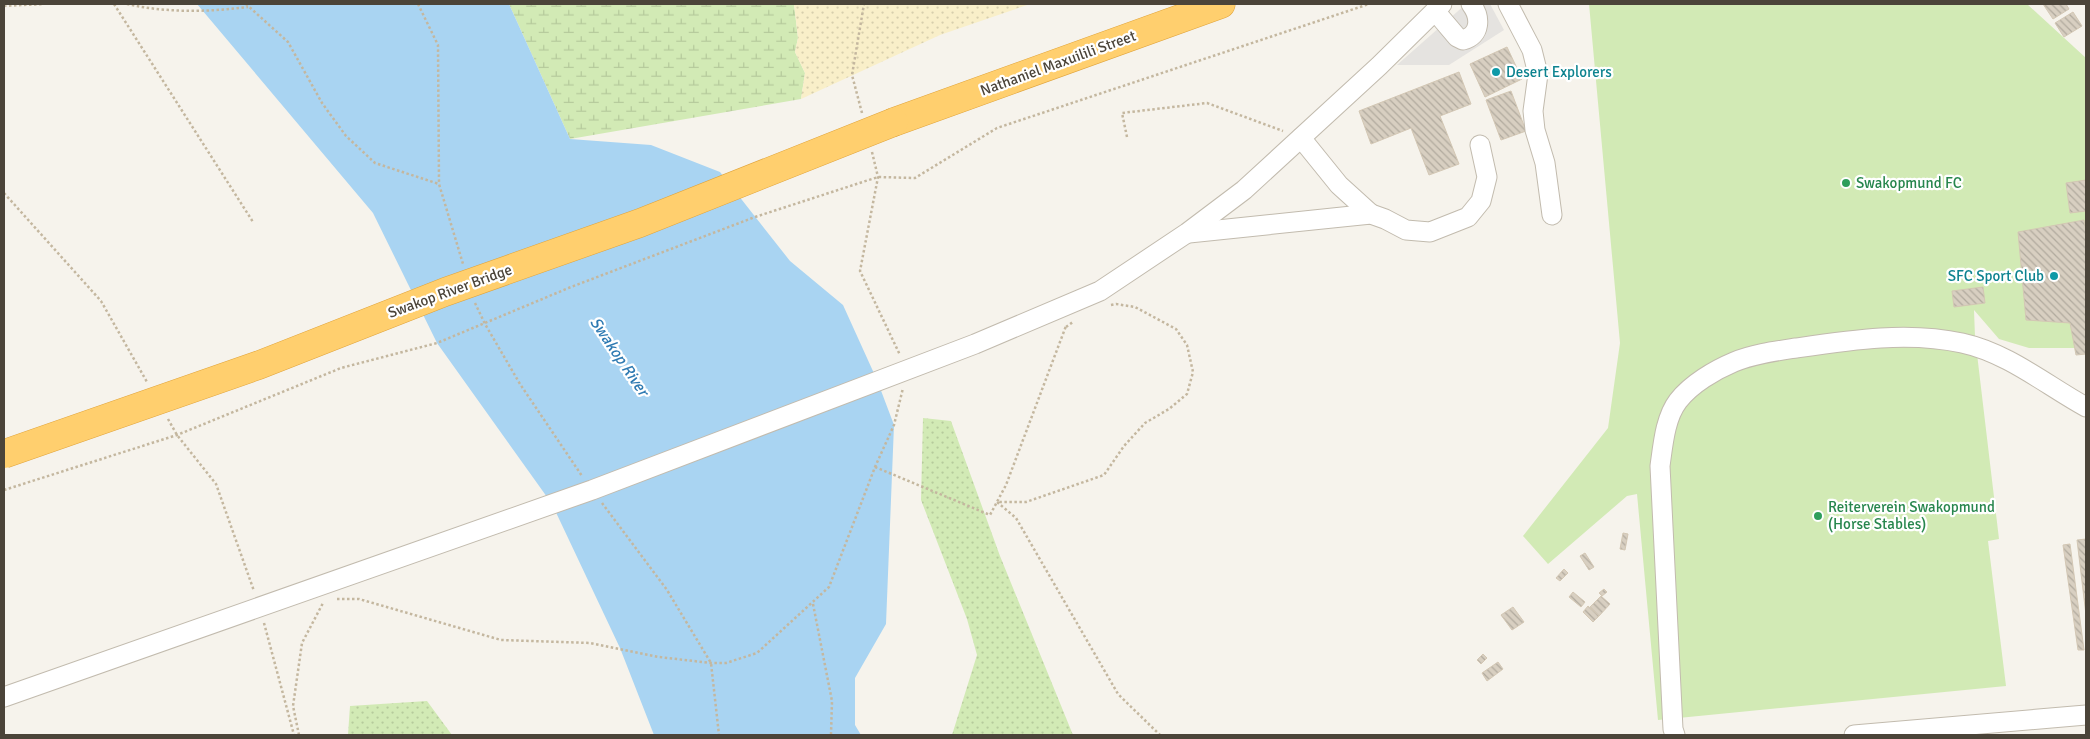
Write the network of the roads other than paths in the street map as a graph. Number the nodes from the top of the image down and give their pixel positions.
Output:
1 (1221, 4) edge
2 (1471, 4) edge
3 (1508, 4) edge
4 (1438, 7) edge
5 (894, 122) joint
6 (1301, 138) junction
7 (1480, 145) dead end
8 (1371, 214) junction
9 (1552, 215) dead end
10 (1188, 233) junction
11 (2086, 407) edge
12 (4, 454) edge
13 (4, 697) edge
14 (2086, 714) edge
15 (1675, 735) edge
16 (1854, 735) edge

1 - 5 highway, Nathaniel Maxuilili Street
2 - 4 street
3 - 9 street
4 - 6 street
5 - 12 highway, Swakop River Bridge, bridge
6 - 8 street
6 - 10 street
7 - 8 street
8 - 10 street
10 - 13 street
11 - 15 street
14 - 16 street

